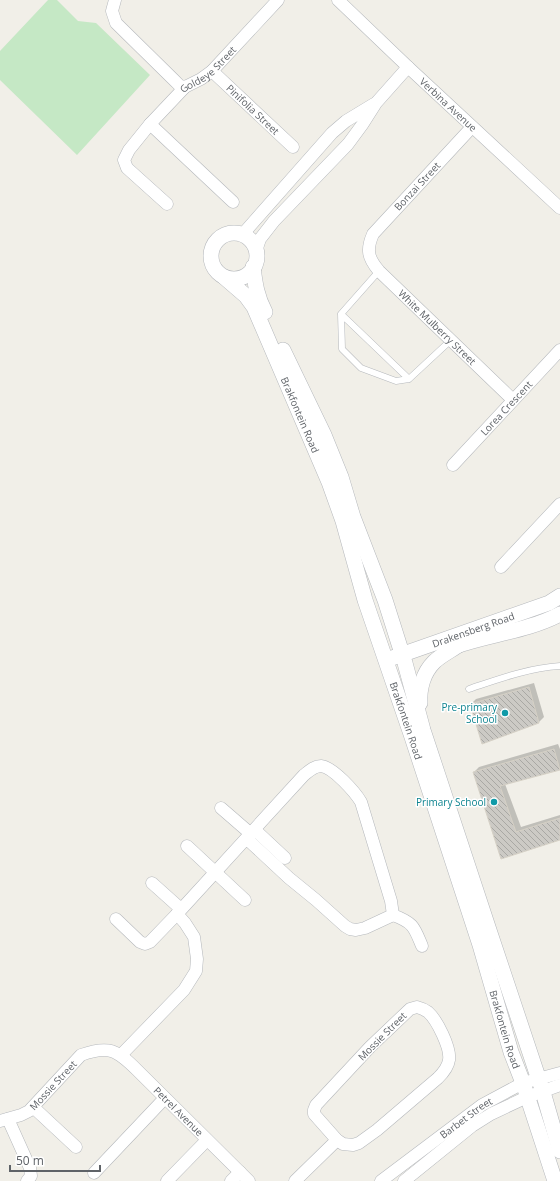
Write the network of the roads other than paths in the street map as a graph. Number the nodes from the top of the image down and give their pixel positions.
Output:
1 (115, 0) edge
2 (278, 0) edge
3 (338, 0) edge
4 (408, 67) junction
5 (212, 71) junction
6 (186, 87) junction
7 (376, 103) junction
8 (150, 124) junction
9 (472, 127) junction
10 (293, 147) dead end
11 (233, 202) dead end
12 (167, 204) dead end
13 (560, 208) edge
14 (242, 235) junction
15 (369, 250) joint
16 (256, 251) junction
17 (254, 267) junction
18 (379, 271) junction
19 (224, 276) junction
20 (341, 314) junction
21 (451, 340) junction
22 (560, 350) edge
23 (409, 379) junction
24 (513, 400) junction
25 (327, 461) junction
26 (453, 465) dead end
27 (560, 504) edge
28 (501, 567) dead end
29 (560, 596) edge
30 (560, 614) edge
31 (460, 644) junction
32 (404, 659) junction
33 (387, 664) junction
34 (560, 666) edge
35 (469, 689) dead end
36 (424, 730) junction
37 (221, 808) dead end
38 (251, 834) junction
39 (187, 846) dead end
40 (285, 858) dead end
41 (216, 872) junction
42 (152, 883) dead end
43 (245, 900) dead end
44 (179, 912) junction
45 (393, 915) junction
46 (116, 919) dead end
47 (422, 946) dead end
48 (104, 1050) joint
49 (121, 1055) junction
50 (560, 1073) edge
51 (541, 1085) junction
52 (560, 1085) edge
53 (525, 1090) junction
54 (168, 1101) junction
55 (33, 1107) junction
56 (4, 1120) edge
57 (207, 1140) junction
58 (337, 1140) junction
59 (76, 1147) dead end
60 (128, 1148) dead end
61 (560, 1151) edge
62 (94, 1174) dead end
63 (244, 1178) edge
64 (27, 1181) edge
65 (167, 1181) edge
66 (231, 1181) edge
67 (295, 1181) edge
68 (381, 1181) edge
69 (404, 1181) edge
70 (555, 1181) edge

1 - 6 street, Goldeye Street
2 - 5 street, Goldeye Street
3 - 4 street, Verbina Avenue
4 - 7 street
4 - 9 street, Verbina Avenue
5 - 6 street, Goldeye Street
5 - 10 street, Pinifolia Street
6 - 8 street
7 - 14 street
7 - 16 street
8 - 11 street
8 - 12 street
9 - 13 street, Verbina Avenue
9 - 15 street, Bonzai Street
14 - 16 street
14 - 19 street
15 - 18 street, White Mulberry Street
16 - 17 street
17 - 19 street
17 - 25 street, Brakfontein Road
18 - 20 lane
18 - 21 street, White Mulberry Street
19 - 25 street, Brakfontein Road
20 - 23 lane
20 - 23 lane
21 - 23 lane
21 - 24 street, White Mulberry Street
22 - 24 street, Lorea Crescent
24 - 26 street, Lorea Crescent
25 - 32 street, Brakfontein Road
25 - 33 street, Brakfontein Road
27 - 28 street
29 - 32 street, Drakensberg Road
30 - 31 street, Drakensberg Road
31 - 32 street, Drakensberg Road
31 - 36 street
32 - 33 street, Drakensberg Road
32 - 36 street, Brakfontein Road
33 - 53 street, Brakfontein Road
34 - 35 lane
36 - 51 street, Brakfontein Road
37 - 38 street
38 - 40 street
38 - 41 street
38 - 45 street
38 - 45 street
39 - 41 street
41 - 43 street
41 - 44 street
42 - 44 street
44 - 46 street
44 - 49 street
45 - 47 street
48 - 49 street, Petrel Avenue
48 - 55 street, Mossie Street
49 - 54 street, Petrel Avenue
50 - 51 street, Barbet Street
51 - 52 street, Barbet Street
51 - 53 street, Barbet Street
51 - 61 street, Brakfontein Road
53 - 68 street, Barbet Street
53 - 69 street, Barbet Street
53 - 70 street, Brakfontein Road
54 - 57 street, Petrel Avenue
54 - 60 street
54 - 62 street
55 - 56 street, Mossie Street
55 - 59 street
56 - 64 street
57 - 63 street, Petrel Avenue
57 - 65 street
58 - 58 street, Mossie Street
58 - 67 street
63 - 66 street

